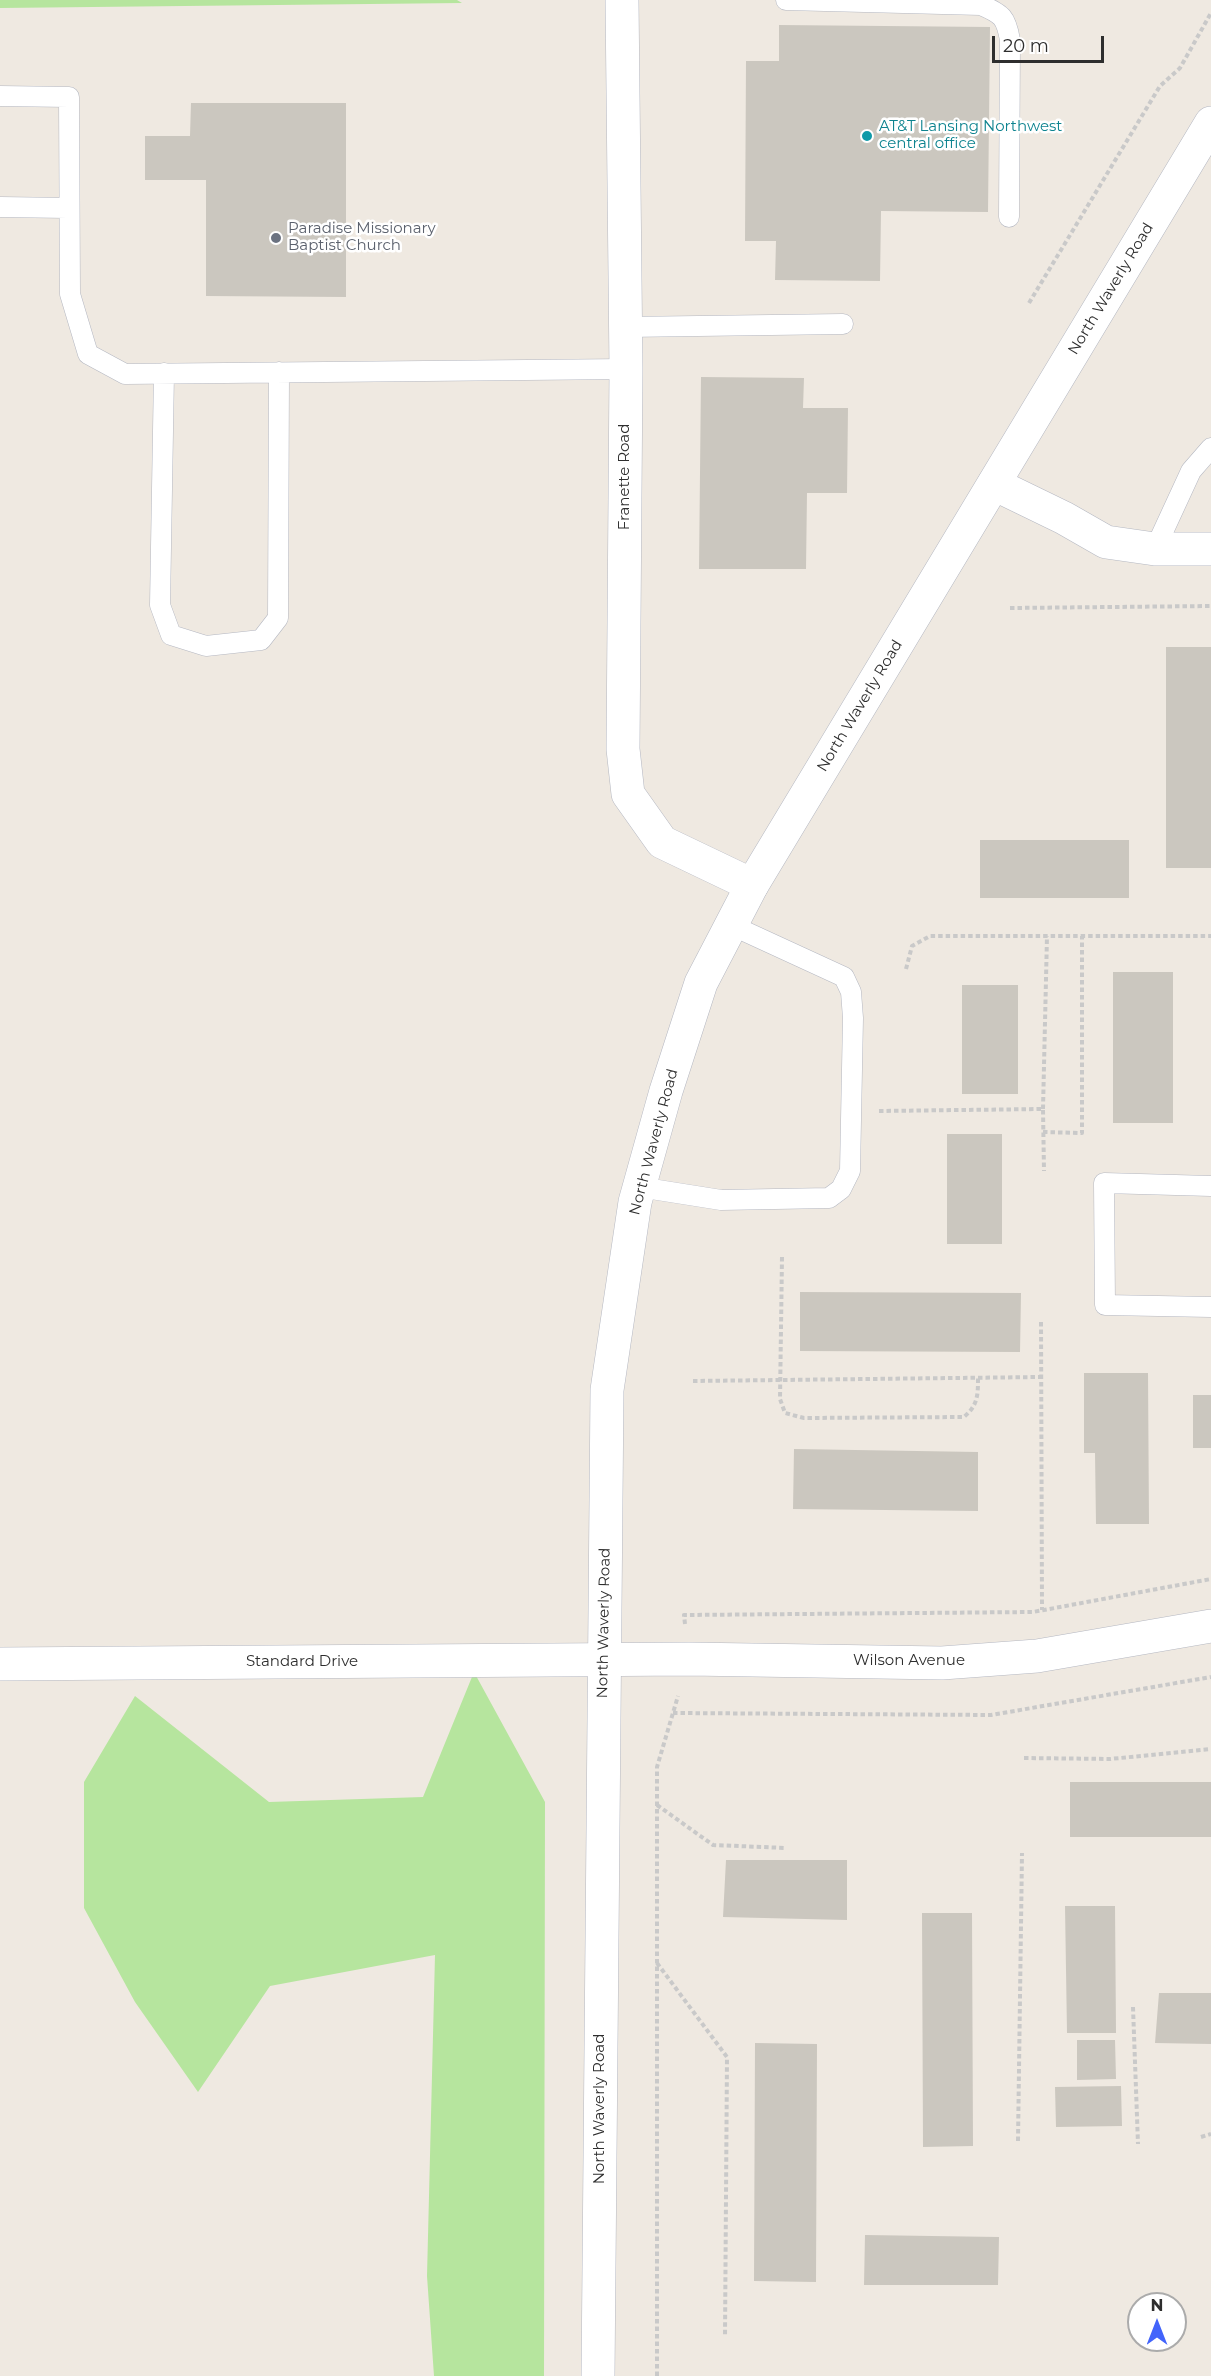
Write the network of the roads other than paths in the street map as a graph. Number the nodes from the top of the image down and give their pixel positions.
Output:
1 (622, 0) edge
2 (786, 0) edge
3 (0, 96) edge
4 (1211, 123) edge
5 (0, 207) edge
6 (68, 208) junction
7 (1009, 217) dead end
8 (843, 324) dead end
9 (626, 327) junction
10 (626, 369) junction
11 (279, 372) junction
12 (164, 373) junction
13 (1211, 448) edge
14 (994, 484) junction
15 (1155, 549) junction
16 (1211, 549) edge
17 (752, 885) junction
18 (731, 925) junction
19 (1211, 1186) edge
20 (639, 1187) junction
21 (1211, 1307) edge
22 (1211, 1626) edge
23 (603, 1660) junction
24 (0, 1664) edge
25 (598, 2376) edge

1 - 9 street, Franette Road
2 - 7 lane
3 - 6 lane
4 - 14 street, North Waverly Road
5 - 6 lane
6 - 12 lane
8 - 9 lane
9 - 10 street, Franette Road
10 - 11 lane
10 - 17 street, Franette Road
11 - 12 lane
11 - 12 lane
13 - 15 lane
14 - 15 street
14 - 17 street, North Waverly Road
15 - 16 street
17 - 18 street, North Waverly Road
18 - 20 street, North Waverly Road
18 - 20 lane
19 - 21 lane
20 - 23 street, North Waverly Road
22 - 23 street, Wilson Avenue
23 - 24 street, Standard Drive
23 - 25 street, North Waverly Road

